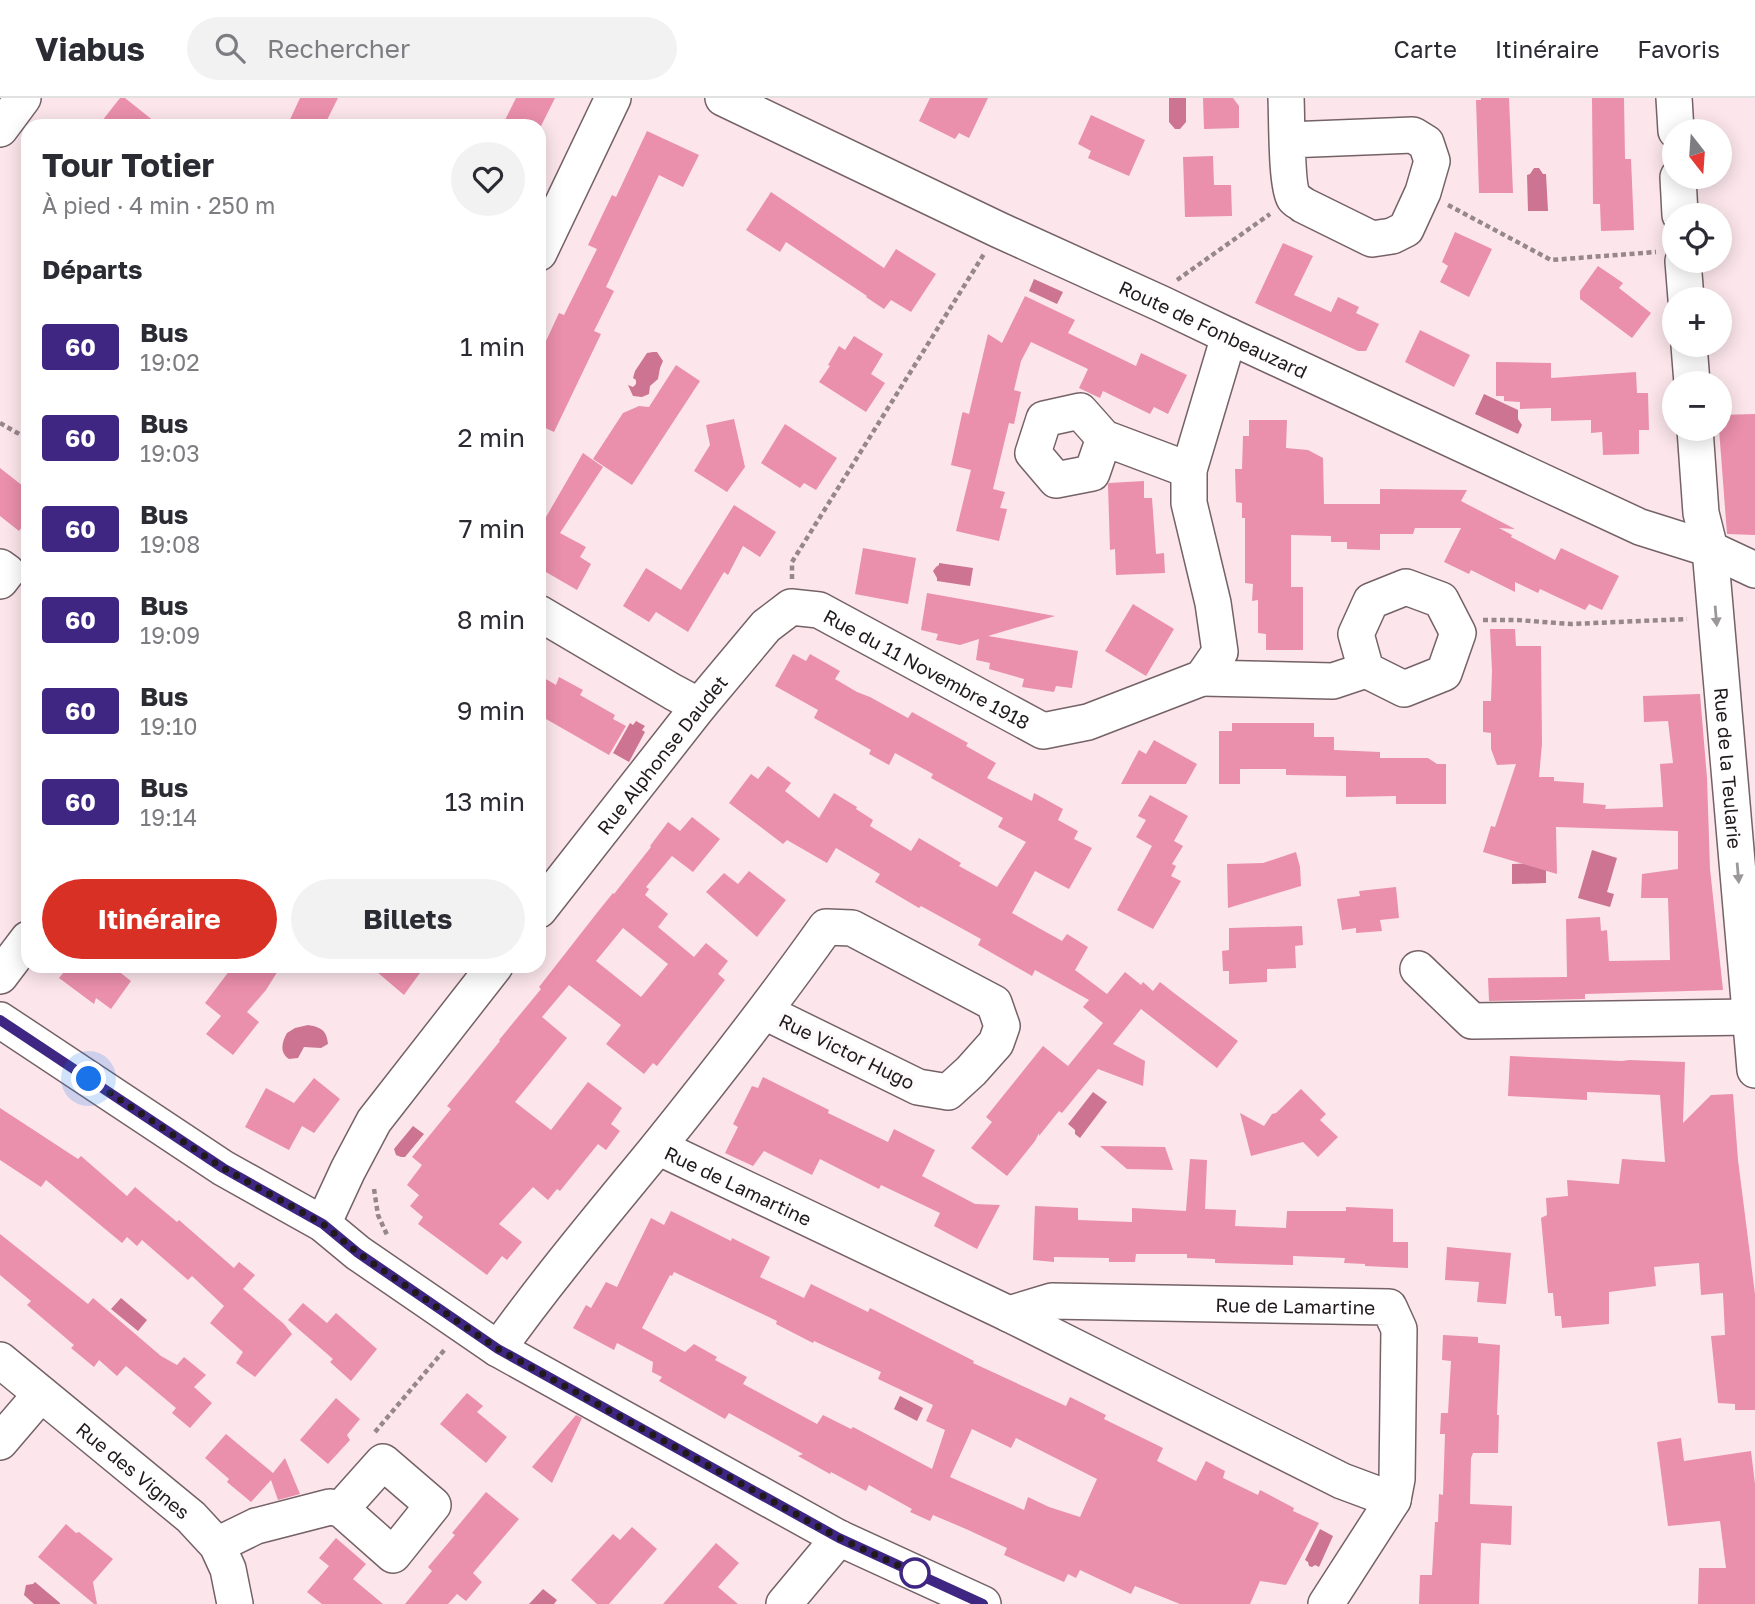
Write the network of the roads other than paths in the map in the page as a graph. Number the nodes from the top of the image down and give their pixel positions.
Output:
1 (23, 98) edge
2 (614, 98) edge
3 (723, 98) edge
4 (1286, 98) edge
5 (1674, 98) edge
6 (1675, 119) edge
7 (0, 129) edge
8 (1287, 140) junction
9 (546, 239) edge
10 (1229, 336) junction
11 (1104, 439) dead end
12 (1696, 441) edge
13 (1189, 470) junction
14 (1710, 549) junction
15 (0, 567) edge
16 (1755, 570) edge
17 (0, 581) edge
18 (791, 607) joint
19 (546, 617) edge
20 (1366, 670) junction
21 (1202, 678) junction
22 (699, 706) junction
23 (546, 901) edge
24 (21, 948) edge
25 (1418, 969) dead end
26 (490, 973) edge
27 (0, 976) edge
28 (765, 1012) junction
29 (1750, 1017) junction
30 (0, 1020) edge
31 (1755, 1070) edge
32 (657, 1147) junction
33 (323, 1224) junction
34 (1009, 1314) junction
35 (498, 1349) junction
36 (0, 1360) edge
37 (41, 1394) junction
38 (0, 1442) edge
39 (1393, 1500) junction
40 (341, 1509) junction
41 (839, 1538) junction
42 (217, 1545) junction
43 (235, 1604) edge
44 (784, 1604) edge
45 (983, 1604) edge
46 (1326, 1604) edge

1 - 7 street
2 - 9 street
3 - 10 street, Route de Fonbeauzard
4 - 8 street
5 - 6 street
8 - 8 street
10 - 13 street
10 - 14 street, Route de Fonbeauzard
11 - 13 street
12 - 14 street, Rue de la Teularie
13 - 21 street
14 - 16 street, Route de Fonbeauzard
14 -> 29 street, Rue de la Teularie
15 - 17 street
18 - 21 street, Rue du 11 Novembre 1918
18 - 22 street, Rue Alphonse Daudet
19 - 22 street
20 - 20 street
20 - 21 street
22 - 23 street, Rue Alphonse Daudet
24 - 27 street
25 - 29 street
26 - 33 street
28 - 28 street, Rue Victor Hugo
28 - 32 street, Rue Victor Hugo
29 - 31 street, Rue de la Teularie
30 - 33 street
32 - 34 street, Rue de Lamartine
32 - 35 street, Rue Victor Hugo
33 - 35 street
34 - 39 street, Rue de Lamartine
34 - 39 street, Rue de Lamartine
35 - 41 street
36 - 37 street, Rue des Vignes
37 - 38 street
37 - 42 street, Rue des Vignes
39 - 46 street, Rue de Lamartine
40 - 40 street
40 - 42 street
41 - 44 street
41 - 45 street
42 - 43 street, Rue des Vignes

